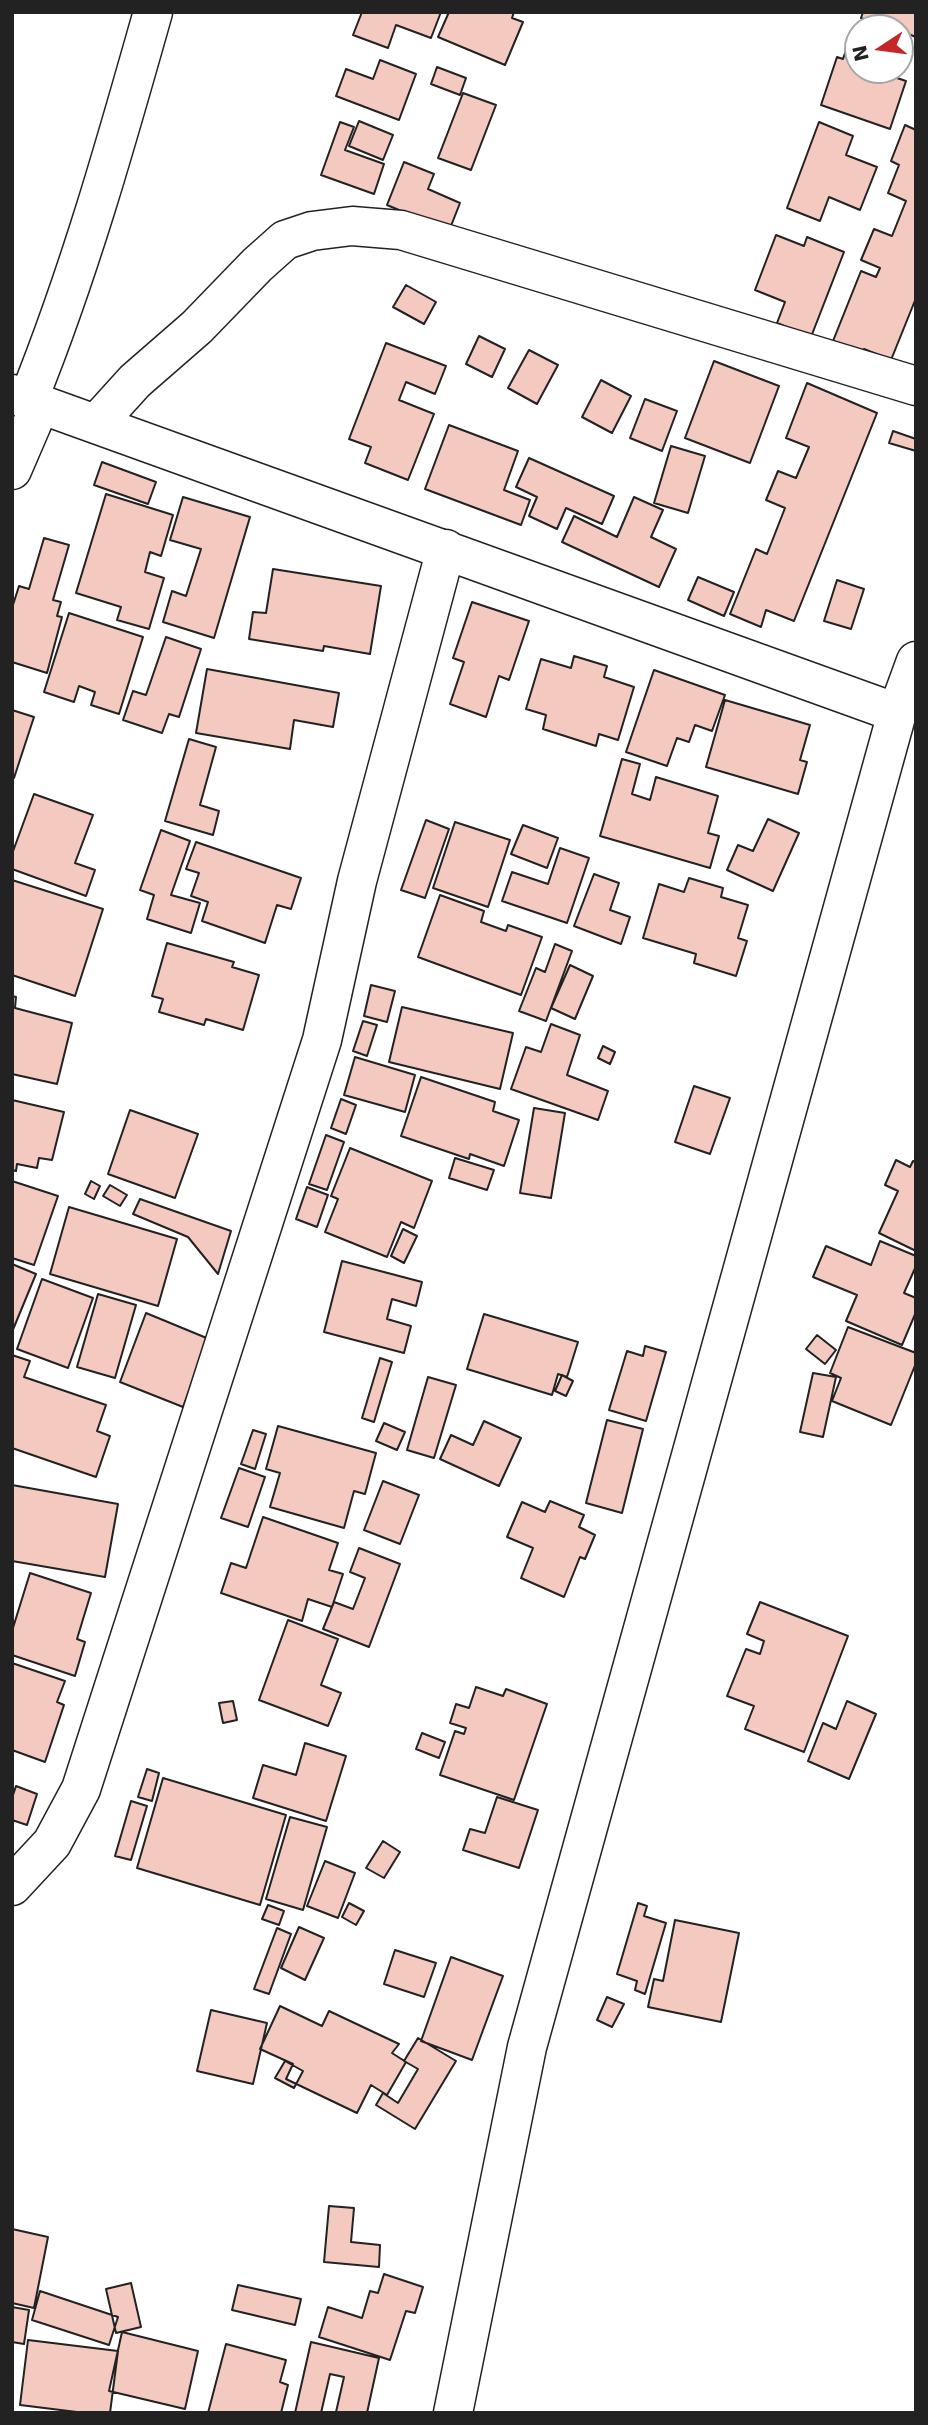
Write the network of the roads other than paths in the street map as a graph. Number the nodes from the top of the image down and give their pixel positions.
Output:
1 (153, 12) edge
2 (916, 386) edge
3 (27, 400) edge
4 (96, 424) junction
5 (12, 470) edge
6 (446, 550) junction
7 (916, 661) edge
8 (897, 713) junction
9 (12, 1886) edge
10 (453, 2413) edge

1 - 3 street
2 - 4 street
3 - 4 street
3 - 5 street
4 - 6 street
6 - 8 street
6 - 9 street
7 - 8 street
8 - 10 street

